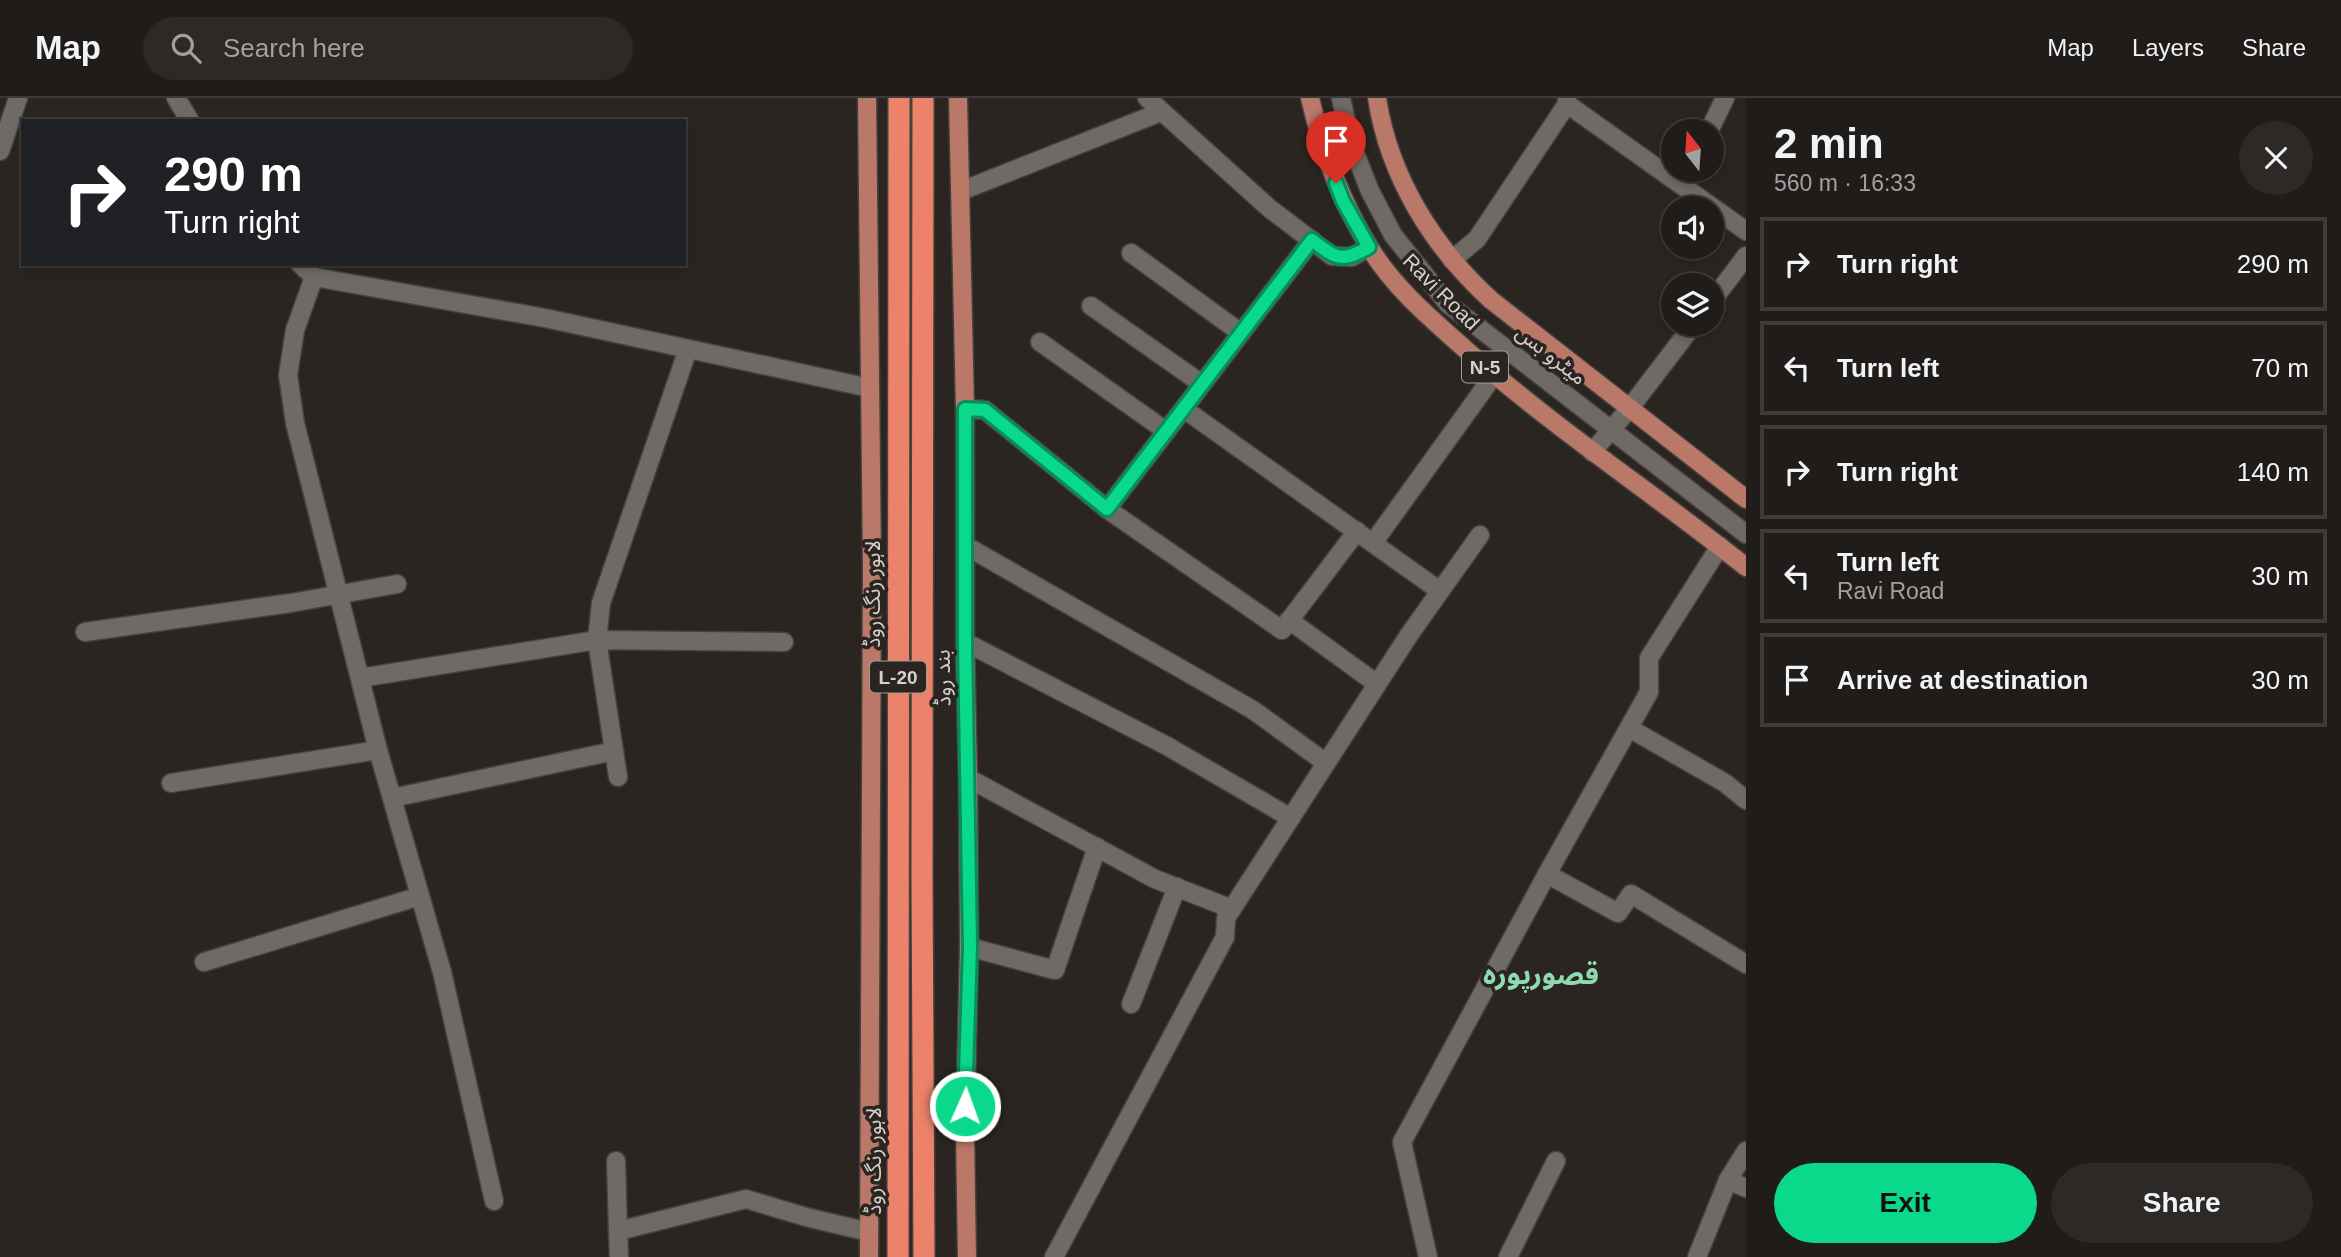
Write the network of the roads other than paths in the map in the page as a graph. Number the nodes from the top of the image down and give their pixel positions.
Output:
1 (18, 98) edge
2 (176, 98) edge
3 (867, 98) edge
4 (899, 98) edge
5 (923, 98) edge
6 (958, 98) edge
7 (1147, 98) edge
8 (1310, 98) edge
9 (1341, 98) edge
10 (1377, 98) edge
11 (1725, 98) edge
12 (1567, 101) edge
13 (1161, 112) junction
14 (189, 119) edge
15 (1715, 119) edge
16 (0, 151) edge
17 (1661, 162) edge
18 (1691, 182) edge
19 (961, 191) junction
20 (1746, 231) edge
21 (1312, 240) junction
22 (1369, 247) junction
23 (1131, 253) dead end
24 (1746, 256) edge
25 (1452, 260) junction
26 (302, 266) edge
27 (314, 277) junction
28 (1724, 285) edge
29 (1091, 306) dead end
30 (1241, 333) junction
31 (1685, 336) edge
32 (1040, 342) dead end
33 (688, 349) junction
34 (1494, 375) junction
35 (1202, 384) junction
36 (870, 388) junction
37 (965, 409) junction
38 (1184, 409) junction
39 (1629, 410) junction
40 (1610, 429) junction
41 (1166, 431) junction
42 (1592, 452) junction
43 (1746, 499) edge
44 (1107, 509) junction
45 (1357, 531) junction
46 (1746, 534) edge
47 (1480, 535) dead end
48 (1373, 543) junction
49 (966, 546) junction
50 (1720, 546) junction
51 (1746, 566) edge
52 (397, 584) dead end
53 (1440, 591) junction
54 (339, 595) junction
55 (1289, 620) junction
56 (85, 632) dead end
57 (597, 640) junction
58 (784, 642) dead end
59 (965, 642) junction
60 (359, 678) junction
61 (1377, 684) junction
62 (1629, 728) junction
63 (377, 750) junction
64 (614, 751) junction
65 (1326, 763) junction
66 (618, 777) dead end
67 (968, 778) junction
68 (171, 783) dead end
69 (392, 797) junction
70 (1746, 800) edge
71 (1291, 818) junction
72 (1097, 847) junction
73 (1547, 874) junction
74 (1177, 887) junction
75 (420, 896) junction
76 (1232, 909) junction
77 (970, 947) junction
78 (204, 962) dead end
79 (1746, 964) edge
80 (1131, 1004) dead end
81 (1746, 1150) edge
82 (616, 1161) dead end
83 (1556, 1161) dead end
84 (1728, 1180) junction
85 (1746, 1188) edge
86 (494, 1201) dead end
87 (618, 1231) junction
88 (869, 1232) junction
89 (619, 1257) edge
90 (869, 1257) edge
91 (898, 1257) edge
92 (924, 1257) edge
93 (967, 1257) edge
94 (1054, 1257) edge
95 (1428, 1257) edge
96 (1508, 1257) edge
97 (1697, 1257) edge

1 - 16 street
2 - 14 street
3 - 36 main road
4 - 91 highway, لاہور رنگ روڈ / L-20
5 - 92 highway, L-20
6 - 19 main road, بند روڈ
7 - 13 street
8 - 22 main road, Ravi Road / N-5
9 - 40 street, میٹرو بس
10 - 25 main road, Ravi Road / N-5
11 - 15 street
12 - 17 street
12 - 25 street
13 - 19 street
13 - 21 street
18 - 20 street
19 - 37 main road, بند روڈ
21 - 22 street
21 - 30 street
22 - 34 main road, Ravi Road / N-5
23 - 30 street
24 - 28 street
25 - 39 main road, Ravi Road / N-5
26 - 27 street
27 - 33 street
27 - 54 street
29 - 35 street
30 - 35 street
31 - 39 street
32 - 41 street
33 - 36 street
33 - 57 street
34 - 42 main road, Ravi Road / N-5
34 - 48 street
35 - 38 street
36 - 88 main road
37 - 44 street
37 - 49 main road, بند روڈ
38 - 41 street
38 - 45 street
39 - 40 street
39 - 43 main road, Ravi Road / N-5
40 - 42 street
40 - 46 street, میٹرو بس
41 - 44 street
42 - 50 main road, Ravi Road / N-5
44 - 55 street
45 - 48 street
45 - 55 street
47 - 53 street
48 - 53 street
49 - 59 main road, بند روڈ
49 - 65 street
50 - 51 main road, Ravi Road / N-5
50 - 62 street
52 - 54 street
53 - 61 street
54 - 56 street
54 - 60 street
55 - 61 street
57 - 58 street
57 - 60 street
57 - 64 street
59 - 67 main road, بند روڈ
59 - 71 street
60 - 63 street
61 - 65 street
62 - 70 street
62 - 73 street
63 - 68 street
63 - 69 street
64 - 66 street
64 - 69 street
65 - 71 street
67 - 72 street
67 - 77 main road, بند روڈ
69 - 75 street
71 - 76 street
72 - 74 street
72 - 77 street
73 - 79 street
73 - 95 street
74 - 76 street
74 - 80 street
75 - 78 street
75 - 86 street
76 - 94 street
77 - 93 main road, بند روڈ
81 - 84 street
82 - 87 street
83 - 96 street
84 - 85 street
84 - 97 street
87 - 88 street
87 - 89 street
88 - 90 main road

